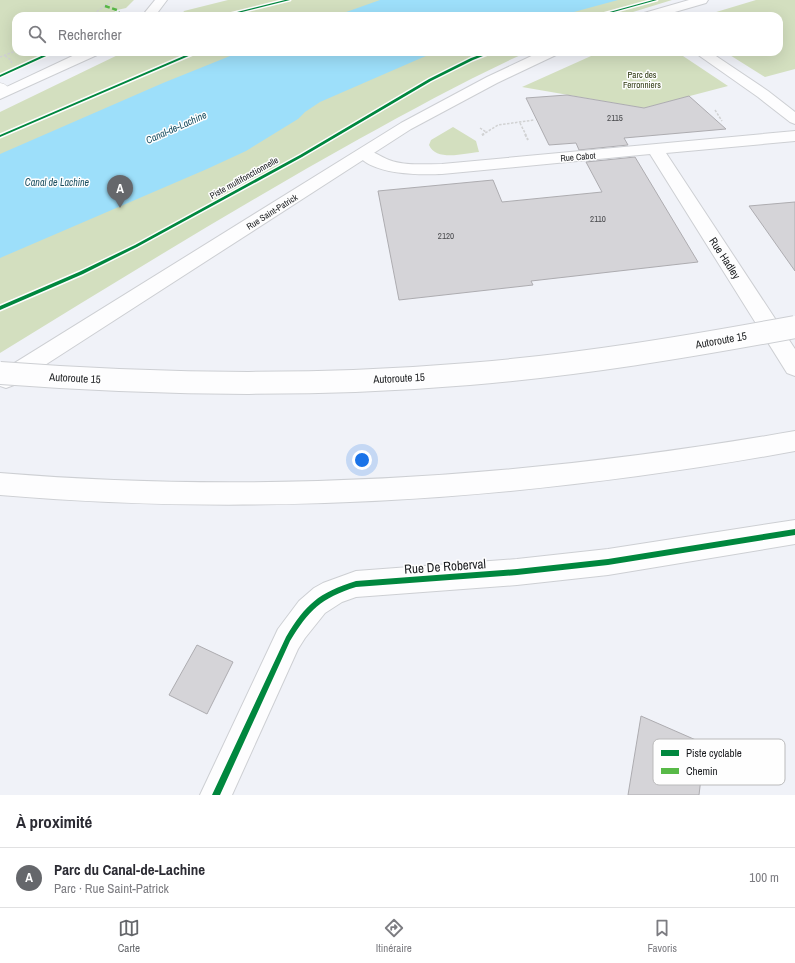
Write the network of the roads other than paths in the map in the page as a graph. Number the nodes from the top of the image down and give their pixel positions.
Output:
1 (161, 0) edge
2 (702, 0) edge
3 (151, 12) edge
4 (662, 12) edge
5 (83, 56) edge
6 (543, 56) edge
7 (707, 56) edge
8 (2, 91) edge
9 (795, 119) edge
10 (795, 136) edge
11 (655, 149) junction
12 (364, 154) junction
13 (795, 327) edge
14 (795, 367) edge
15 (0, 373) edge
16 (0, 383) edge
17 (795, 441) edge
18 (0, 484) edge
19 (795, 532) edge
20 (216, 795) edge

1 - 3 main road
2 - 4 main road
5 - 8 main road
6 - 12 main road, Rue Saint-Patrick
7 - 9 main road
10 - 11 main road, Rue Cabot
11 - 12 main road, Rue Cabot
11 - 14 main road, Rue Hadley
12 - 16 main road, Rue Saint-Patrick
13 - 15 main road, Autoroute 15, bridge
17 - 18 main road
19 - 20 main road, Rue De Roberval

